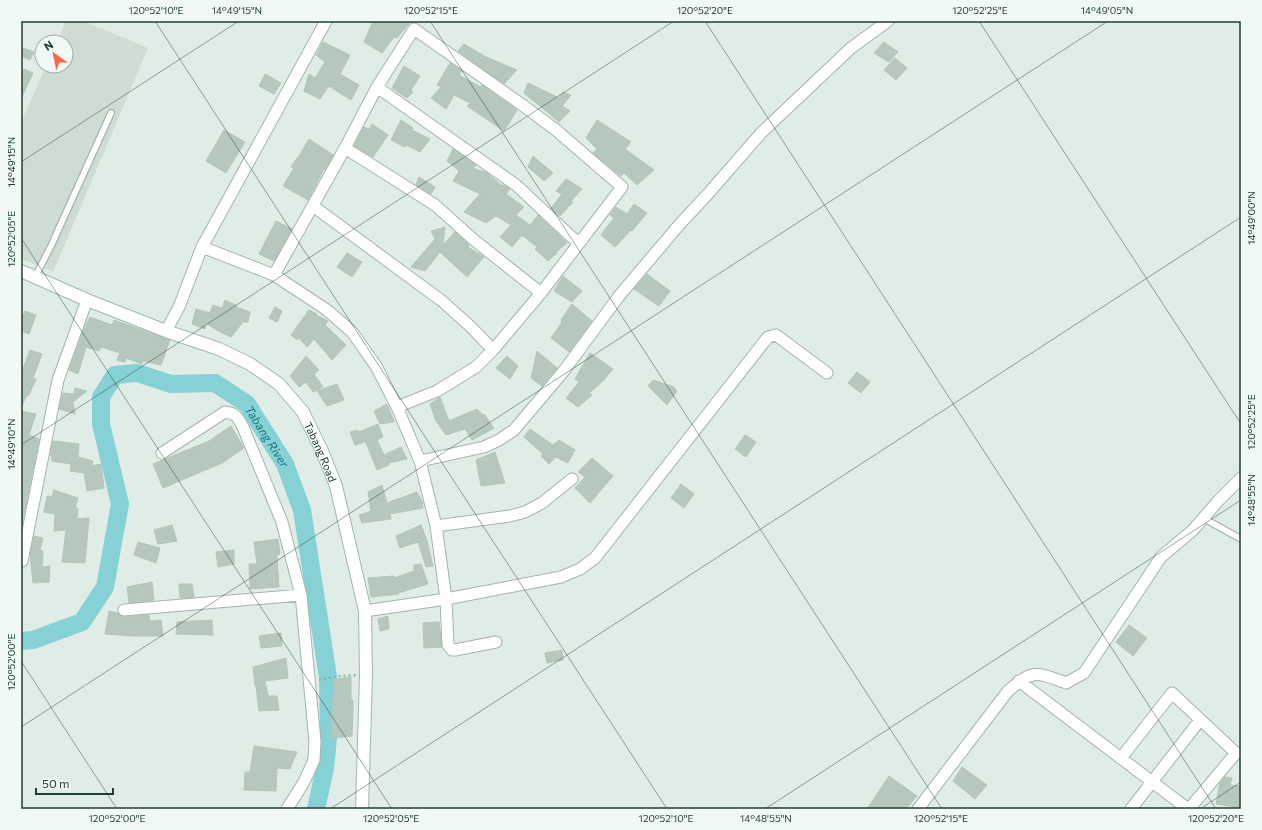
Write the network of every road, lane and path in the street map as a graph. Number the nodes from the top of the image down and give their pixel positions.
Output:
1 (326, 21) edge
2 (888, 21) edge
3 (377, 86) junction
4 (111, 113) dead end
5 (345, 148) junction
6 (313, 206) junction
7 (578, 244) junction
8 (202, 247) junction
9 (21, 270) edge
10 (274, 275) junction
11 (35, 277) junction
12 (540, 293) junction
13 (87, 300) junction
14 (166, 331) junction
15 (493, 350) junction
16 (827, 373) dead end
17 (397, 407) junction
18 (162, 453) dead end
19 (420, 461) junction
20 (1241, 478) edge
21 (572, 479) dead end
22 (1203, 518) junction
23 (436, 526) junction
24 (1241, 539) edge
25 (22, 561) dead end
26 (301, 596) junction
27 (446, 599) junction
28 (124, 610) dead end
29 (365, 611) junction
30 (496, 642) dead end
31 (366, 675) junction
32 (321, 680) dead end
33 (1019, 681) junction
34 (1200, 720) junction
35 (1122, 758) junction
36 (1153, 782) junction
37 (1186, 808) edge
38 (287, 809) edge
39 (362, 809) edge
40 (918, 809) edge
41 (1131, 809) edge

1 - 8 street
2 - 19 street
3 - 5 street
3 - 7 street
3 - 7 street
4 - 11 lane
5 - 6 street
5 - 12 street
6 - 10 street
6 - 15 street
7 - 12 street
8 - 10 street
8 - 14 street
9 - 11 main road, Tabang Road
10 - 17 street
11 - 13 main road, Tabang Road
12 - 15 street
13 - 14 main road, Tabang Road
13 - 25 street
14 - 29 main road, Tabang Road
15 - 17 street
16 - 27 street
17 - 19 street
18 - 26 street
19 - 23 street
20 - 22 street
21 - 23 street
22 - 24 lane
22 - 33 street
23 - 27 street
26 - 28 street
26 - 38 street
27 - 29 street
27 - 30 street
29 - 31 main road, Tabang Road
31 - 32 path
31 - 39 main road, Tabang Road
33 - 35 street
33 - 40 street
34 - 35 street
34 - 36 street
34 - 37 street
35 - 36 street
36 - 37 street
36 - 41 street

